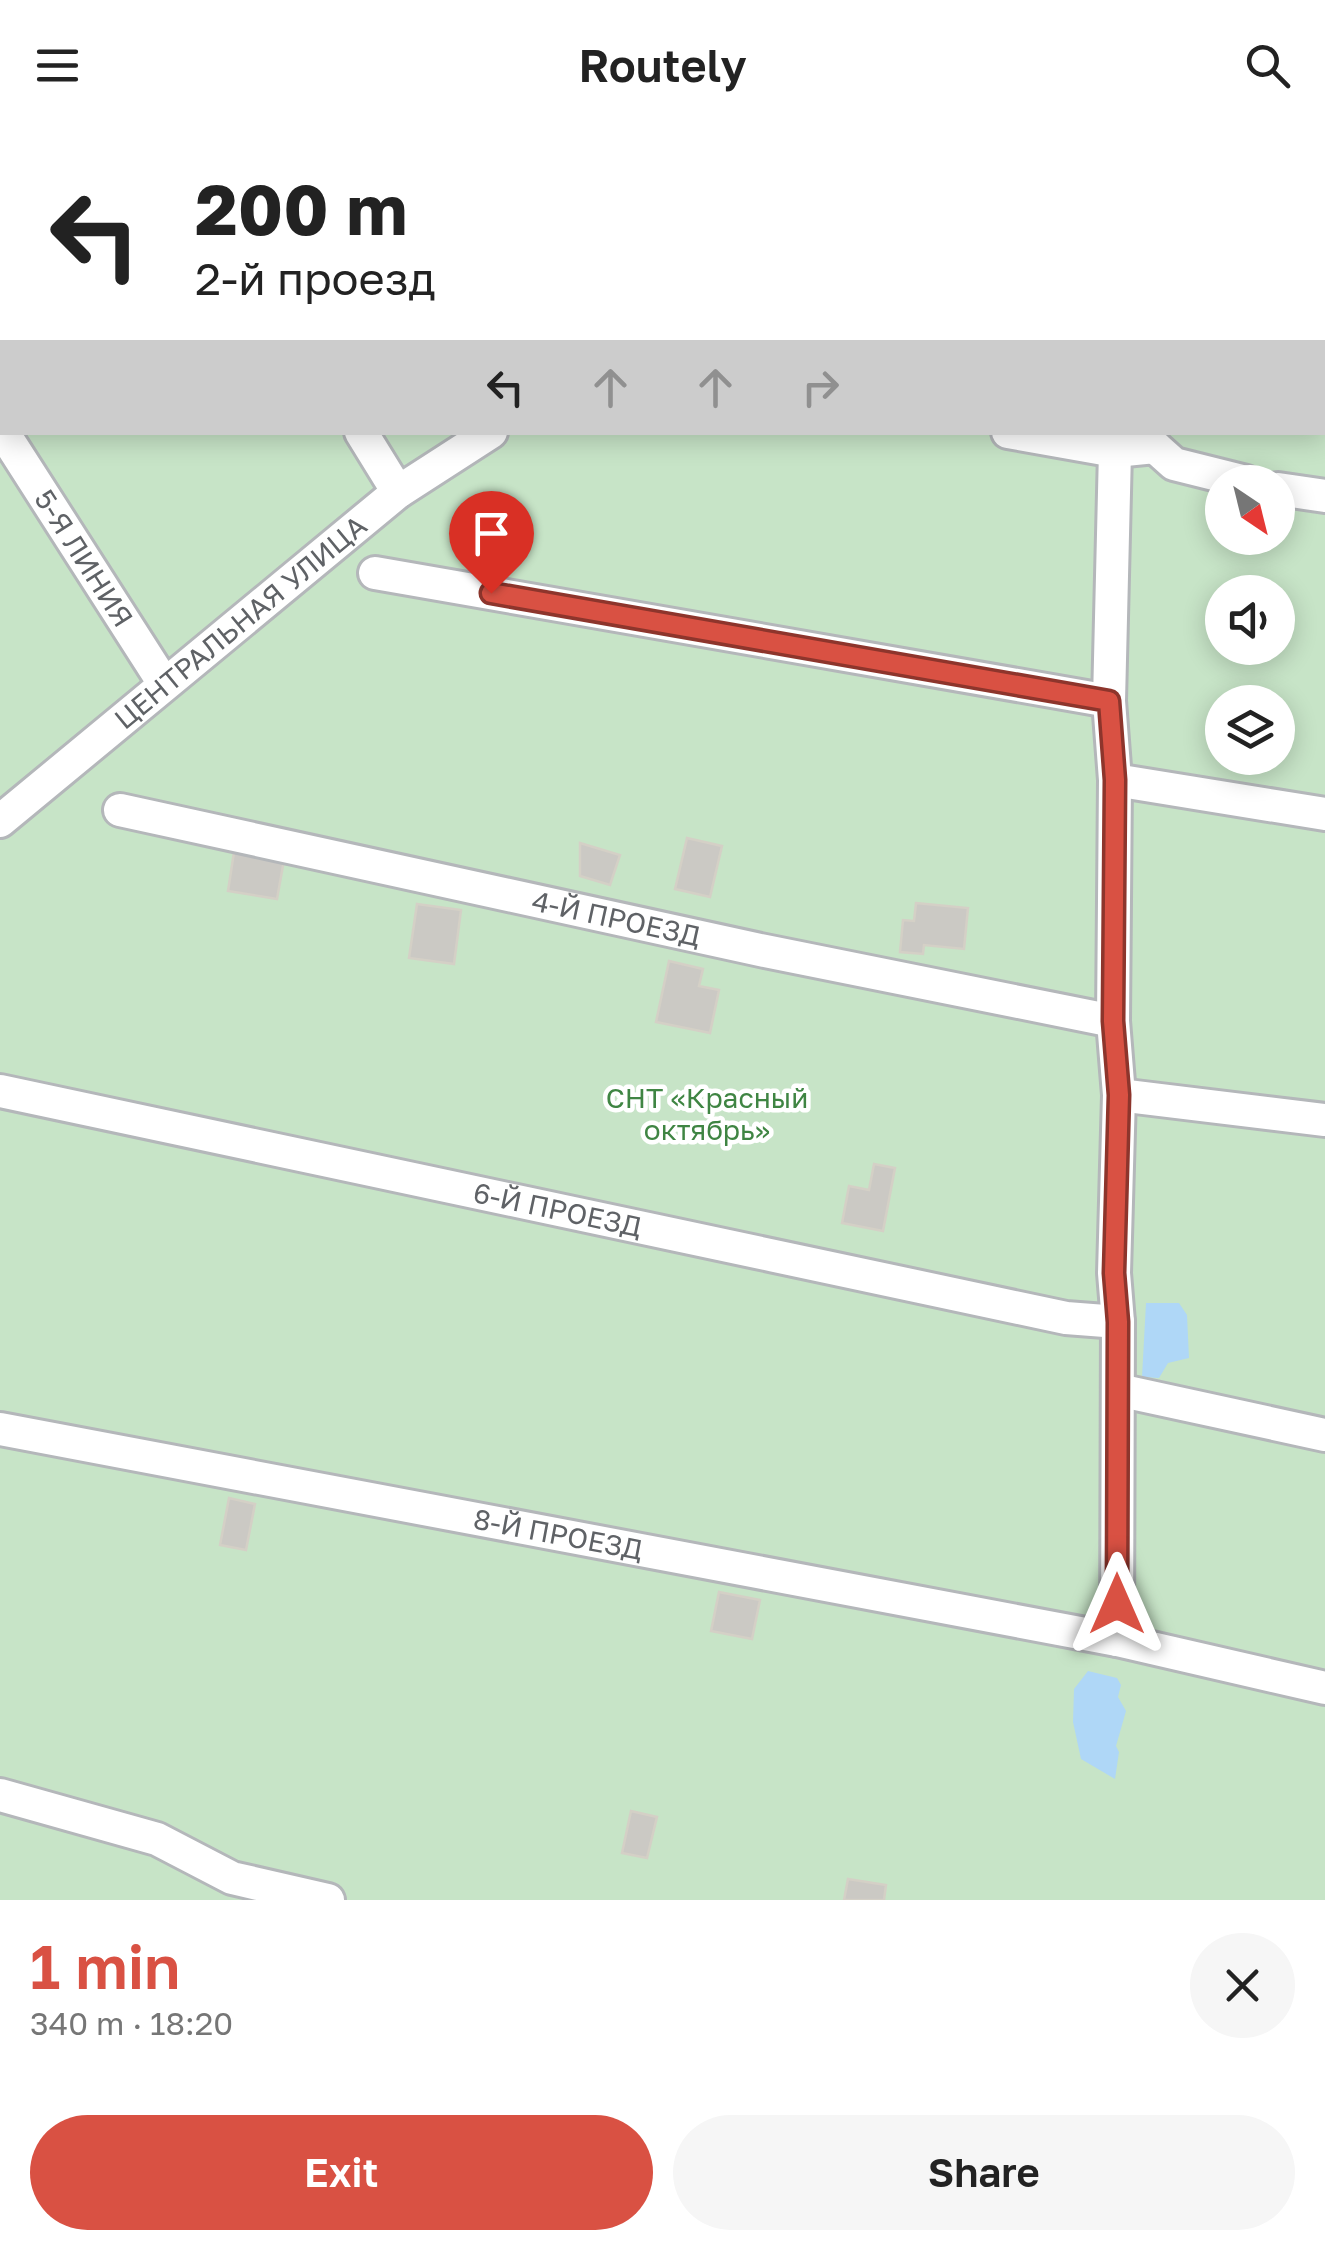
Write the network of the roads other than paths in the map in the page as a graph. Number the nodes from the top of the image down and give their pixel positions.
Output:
1 (5, 435) edge
2 (363, 435) edge
3 (486, 435) edge
4 (1025, 435) edge
5 (1159, 440) edge
6 (1115, 451) junction
7 (1205, 472) edge
8 (1295, 491) edge
9 (398, 492) junction
10 (1325, 496) edge
11 (375, 573) dead end
12 (163, 682) junction
13 (1109, 701) junction
14 (1115, 780) junction
15 (120, 810) dead end
16 (1325, 814) edge
17 (0, 821) edge
18 (1113, 1021) junction
19 (0, 1090) edge
20 (1119, 1095) junction
21 (1325, 1120) edge
22 (1118, 1322) junction
23 (1118, 1390) junction
24 (0, 1429) edge
25 (1325, 1435) edge
26 (1117, 1640) junction
27 (1325, 1688) edge
28 (0, 1795) edge
29 (328, 1900) edge

1 - 12 street, 5-Я ЛИНИЯ
2 - 9 street
3 - 9 street, ЦЕНТРАЛЬНАЯ УЛИЦА
4 - 6 street
5 - 6 street
5 - 7 street
6 - 13 street
8 - 10 street
9 - 12 street, ЦЕНТРАЛЬНАЯ УЛИЦА
11 - 13 street
12 - 17 street, ЦЕНТРАЛЬНАЯ УЛИЦА
13 - 14 street
14 - 16 street
14 - 18 street
15 - 18 street, 4-Й ПРОЕЗД
18 - 20 street
19 - 22 street, 6-Й ПРОЕЗД
20 - 21 street
20 - 22 street
22 - 23 street
23 - 25 street
23 - 26 street
24 - 26 street, 8-Й ПРОЕЗД
26 - 27 street, 8-Й ПРОЕЗД
28 - 29 street

